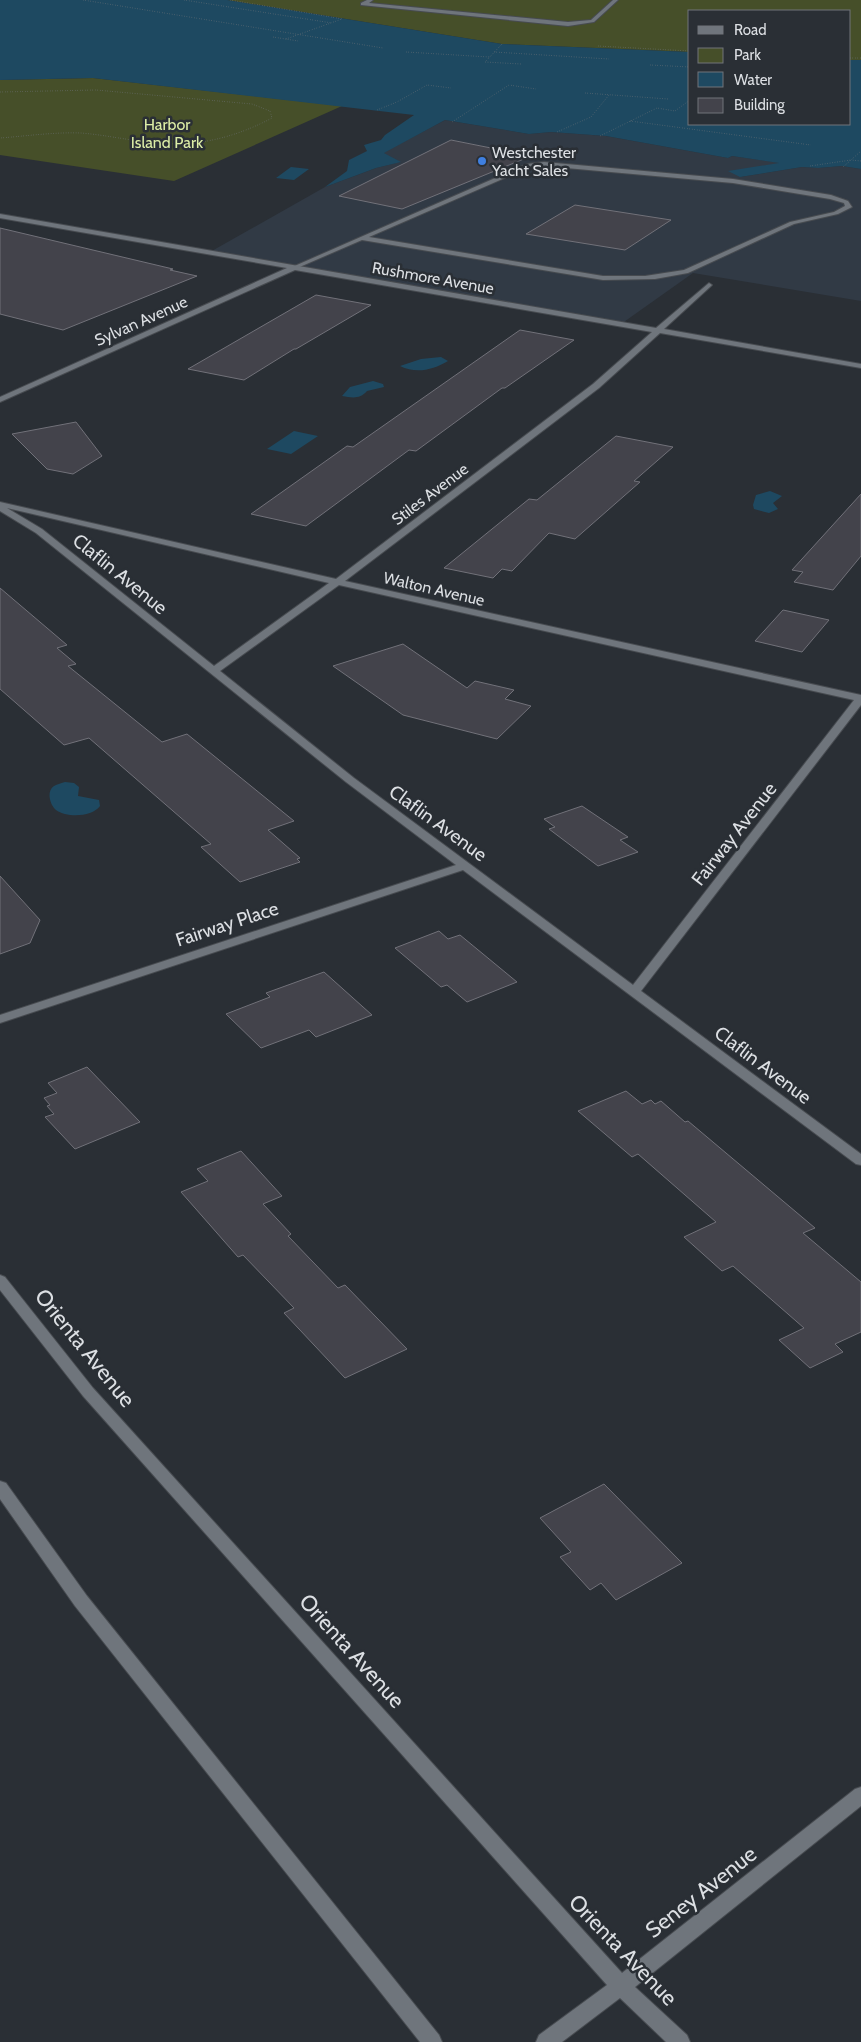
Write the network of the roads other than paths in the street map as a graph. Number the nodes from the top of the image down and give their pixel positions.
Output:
1 (371, 0) edge
2 (616, 0) edge
3 (0, 216) edge
4 (361, 238) junction
5 (293, 268) junction
6 (709, 285) dead end
7 (657, 331) junction
8 (861, 366) edge
9 (0, 400) edge
10 (0, 505) edge
11 (339, 581) junction
12 (214, 671) junction
13 (861, 699) edge
14 (466, 865) junction
15 (634, 991) junction
16 (0, 1019) edge
17 (861, 1161) edge
18 (0, 1280) edge
19 (0, 1486) edge
20 (861, 1795) edge
21 (621, 1986) junction
22 (432, 2042) edge
23 (546, 2042) edge
24 (680, 2042) edge

1 - 2 street
3 - 5 street, Rushmore Avenue
4 - 4 street, Sylvan Avenue
4 - 5 street, Sylvan Avenue
5 - 7 street, Rushmore Avenue
5 - 9 street, Sylvan Avenue
6 - 7 street, Stiles Avenue
7 - 8 street, Rushmore Avenue
7 - 11 street, Stiles Avenue
10 - 11 street, Walton Avenue
10 - 12 street, Claflin Avenue
11 - 12 street, Stiles Avenue
11 - 13 street, Walton Avenue
12 - 14 street, Claflin Avenue
13 - 15 street, Fairway Avenue
14 - 15 street, Claflin Avenue
14 - 16 street, Fairway Place
15 - 17 street, Claflin Avenue
18 - 21 street, Orienta Avenue
19 - 22 street
20 - 21 street, Seney Avenue
21 - 23 street, Seney Avenue
21 - 24 street, Orienta Avenue

